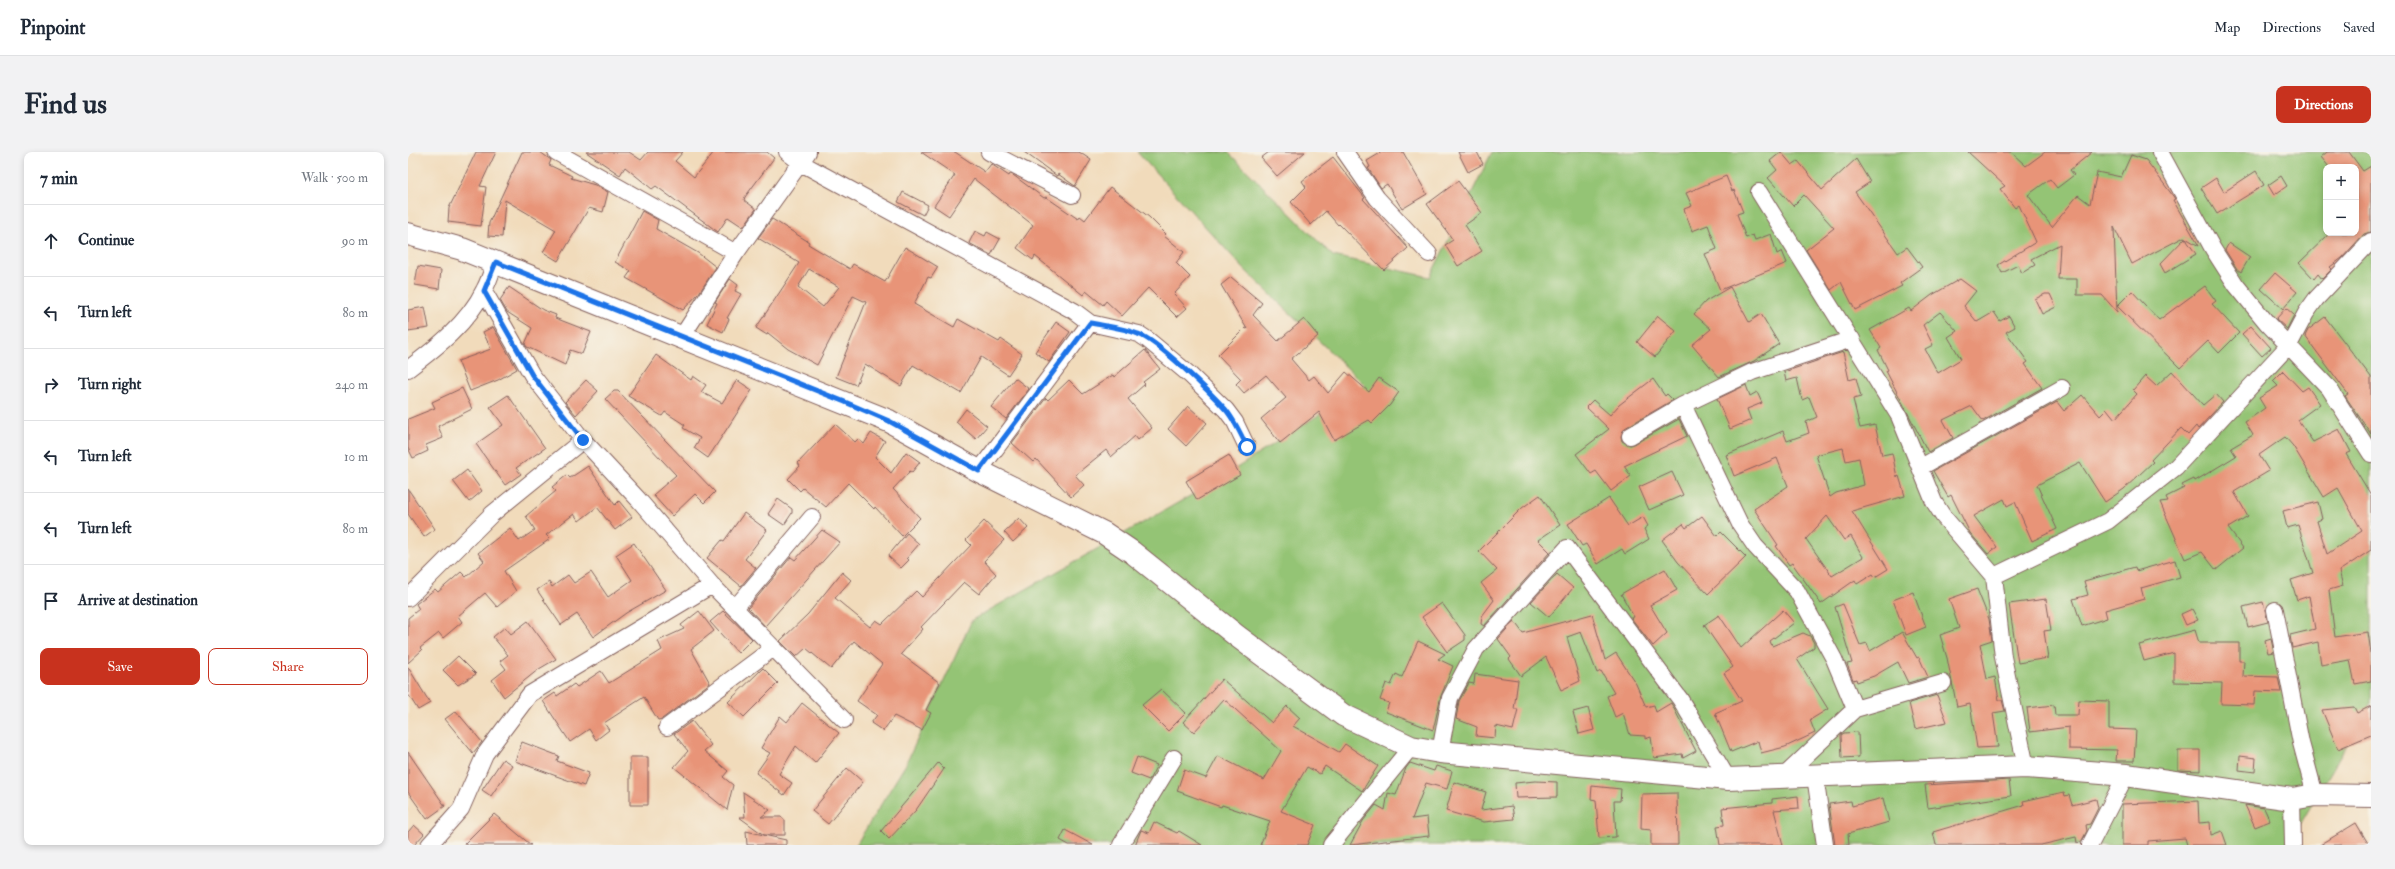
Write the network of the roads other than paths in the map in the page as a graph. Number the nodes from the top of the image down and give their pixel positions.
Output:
1 (556, 152) edge
2 (787, 152) edge
3 (988, 152) edge
4 (1345, 152) edge
5 (2164, 153) edge
6 (804, 158) edge
7 (1759, 192) dead end
8 (1072, 195) dead end
9 (408, 234) edge
10 (2371, 241) edge
11 (736, 253) junction
12 (1429, 254) dead end
13 (496, 262) junction
14 (484, 291) junction
15 (1090, 323) junction
16 (681, 338) junction
17 (1852, 339) junction
18 (2289, 345) junction
19 (408, 369) edge
20 (2062, 388) dead end
21 (1683, 405) junction
22 (1630, 436) dead end
23 (583, 440) junction
24 (1247, 447) dead end
25 (2371, 454) edge
26 (1921, 467) junction
27 (979, 471) junction
28 (812, 517) dead end
29 (1994, 576) junction
30 (712, 585) junction
31 (408, 598) edge
32 (735, 608) junction
33 (2275, 610) dead end
34 (772, 649) junction
35 (1943, 683) dead end
36 (1855, 709) junction
37 (844, 720) dead end
38 (667, 727) dead end
39 (1411, 747) junction
40 (1440, 752) junction
41 (1174, 758) dead end
42 (2026, 767) junction
43 (2126, 775) junction
44 (1784, 776) junction
45 (1815, 776) junction
46 (1728, 779) junction
47 (2315, 795) junction
48 (2371, 796) edge
49 (2292, 799) junction
50 (429, 845) edge
51 (1121, 845) edge
52 (1331, 845) edge
53 (1825, 845) edge
54 (2090, 845) edge
55 (2293, 845) edge

1 - 11 street
2 - 6 street
3 - 8 street
4 - 12 street
5 - 18 street
6 - 11 street
6 - 15 street
7 - 17 street
9 - 13 main road
10 - 18 street
11 - 16 street
13 - 14 street
13 - 16 main road
14 - 19 street
14 - 23 street
15 - 24 street
15 - 27 street
16 - 27 main road
17 - 21 street
17 - 26 street
18 - 25 street
18 - 29 street
20 - 26 street
21 - 22 street
21 - 36 street
23 - 30 street
23 - 31 street
26 - 29 street
27 - 39 main road
28 - 32 street
29 - 42 street
30 - 32 street
30 - 50 street
32 - 34 street
33 - 47 street
34 - 37 street
34 - 38 street
35 - 36 street
36 - 44 street
39 - 40 main road
39 - 52 street
40 - 46 main road
40 - 46 street
41 - 51 street
42 - 43 main road
42 - 45 main road
43 - 49 main road
43 - 54 street
44 - 45 main road
44 - 46 main road
45 - 53 street
47 - 48 main road
47 - 49 main road
49 - 55 street

